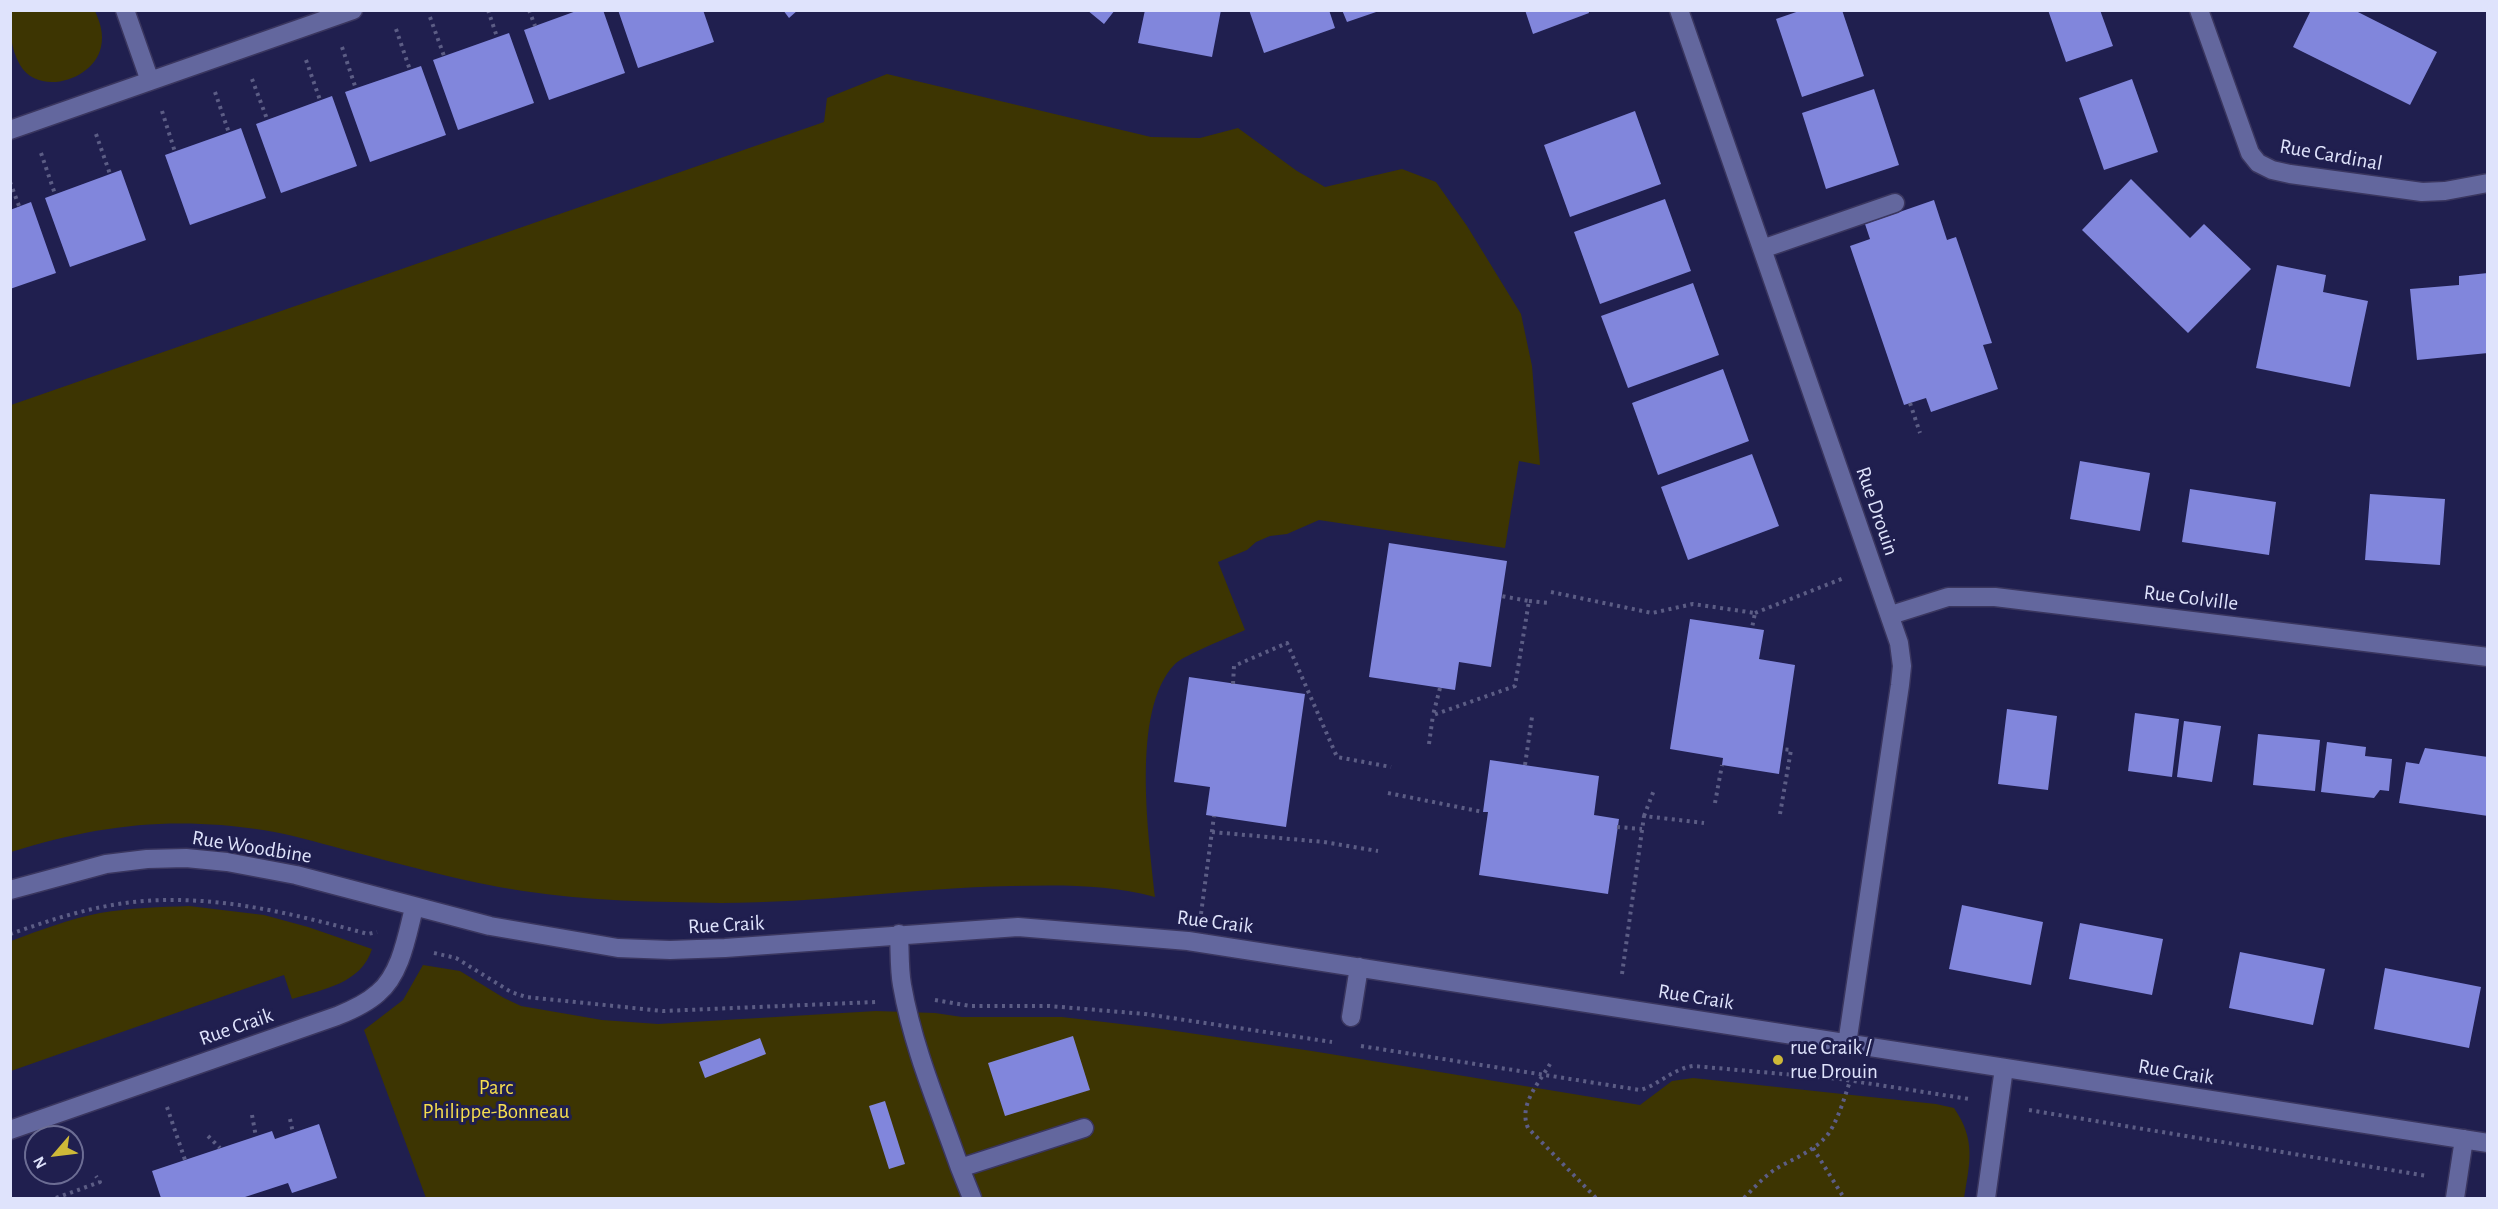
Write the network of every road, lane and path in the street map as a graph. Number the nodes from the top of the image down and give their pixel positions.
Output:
1 (124, 10) edge
2 (353, 10) edge
3 (488, 10) edge
4 (529, 10) edge
5 (1679, 10) edge
6 (2199, 10) edge
7 (430, 16) dead end
8 (535, 26) dead end
9 (396, 29) dead end
10 (497, 38) dead end
11 (342, 47) dead end
12 (444, 56) dead end
13 (306, 60) dead end
14 (410, 70) dead end
15 (252, 79) dead end
16 (150, 81) junction
17 (356, 89) dead end
18 (216, 92) dead end
19 (320, 100) dead end
20 (162, 111) dead end
21 (267, 119) dead end
22 (11, 128) edge
23 (229, 133) dead end
24 (96, 134) dead end
25 (175, 152) dead end
26 (41, 153) dead end
27 (110, 174) dead end
28 (10, 182) edge
29 (2487, 183) edge
30 (55, 194) dead end
31 (1895, 203) dead end
32 (20, 206) dead end
33 (1762, 249) junction
34 (1910, 403) dead end
35 (1920, 433) dead end
36 (1845, 578) dead end
37 (1551, 592) dead end
38 (1501, 596) dead end
39 (1529, 602) junction
40 (1550, 603) dead end
41 (1755, 613) junction
42 (1891, 615) junction
43 (1752, 628) dead end
44 (2487, 657) edge
45 (1233, 684) dead end
46 (1440, 688) dead end
47 (1433, 715) junction
48 (1532, 717) dead end
49 (1429, 744) dead end
50 (1782, 749) dead end
51 (1525, 765) dead end
52 (1722, 765) dead end
53 (1392, 767) dead end
54 (1654, 790) dead end
55 (1388, 793) dead end
56 (1715, 803) dead end
57 (1484, 812) dead end
58 (1780, 814) dead end
59 (1214, 816) dead end
60 (1644, 816) junction
61 (1704, 824) dead end
62 (1617, 827) dead end
63 (1642, 829) junction
64 (1212, 832) junction
65 (1378, 850) dead end
66 (10, 890) edge
67 (414, 908) junction
68 (381, 932) dead end
69 (10, 934) edge
70 (899, 934) junction
71 (1197, 942) junction
72 (429, 952) dead end
73 (1359, 967) junction
74 (1622, 974) dead end
75 (936, 1000) dead end
76 (879, 1002) dead end
77 (1351, 1017) dead end
78 (1334, 1042) dead end
79 (1847, 1044) junction
80 (1357, 1046) dead end
81 (1550, 1064) dead end
82 (2004, 1068) junction
83 (1544, 1075) junction
84 (157, 1079) junction
85 (1850, 1081) junction
86 (1952, 1096) dead end
87 (2039, 1113) dead end
88 (252, 1116) dead end
89 (291, 1119) dead end
90 (1084, 1128) dead end
91 (10, 1130) edge
92 (293, 1133) dead end
93 (208, 1136) dead end
94 (256, 1137) dead end
95 (2464, 1139) junction
96 (2487, 1143) edge
97 (220, 1149) dead end
98 (1813, 1149) junction
99 (185, 1160) dead end
100 (960, 1168) junction
101 (2412, 1174) dead end
102 (96, 1176) dead end
103 (56, 1198) edge
104 (972, 1198) edge
105 (1596, 1198) edge
106 (1744, 1198) edge
107 (1844, 1198) edge
108 (1986, 1198) edge
109 (2455, 1198) edge

1 - 16 street
2 - 16 street
3 - 10 path
4 - 8 path
5 - 33 street, Rue Drouin
6 - 29 street, Rue Cardinal
7 - 12 path
9 - 14 path
11 - 17 path
13 - 19 path
15 - 21 path
16 - 22 street
18 - 23 path
20 - 25 path
24 - 27 path
26 - 30 path
28 - 32 path
31 - 33 street
33 - 42 street, Rue Drouin
34 - 35 path
36 - 41 path
37 - 41 path
38 - 39 path
39 - 40 path
39 - 47 path
41 - 43 path
42 - 44 street, Rue Colville
42 - 79 street, Rue Drouin
45 - 53 path
46 - 47 path
47 - 49 path
48 - 51 path
50 - 58 path
52 - 56 path
54 - 60 path
55 - 57 path
59 - 64 path
60 - 61 path
60 - 63 path
62 - 63 path
63 - 74 path
64 - 65 path
64 - 71 path
66 - 67 street, Rue Woodbine
67 - 70 street, Rue Craik
67 - 84 street, Rue Craik
68 - 69 path
70 - 71 street, Rue Craik
70 - 100 street
71 - 73 street, Rue Craik
72 - 76 path
73 - 77 street
73 - 79 street, Rue Craik
75 - 78 path
79 - 82 street, Rue Craik
80 - 83 path
81 - 83 path
82 - 95 street, Rue Craik
82 - 108 street
83 - 85 path
83 - 105 path
84 - 91 street, Rue Craik
84 - 99 path
85 - 86 path
85 - 98 path
87 - 101 path
88 - 94 path
89 - 92 path
90 - 100 street
93 - 97 path
95 - 96 street, Rue Craik
95 - 109 street
98 - 106 path
98 - 107 path
100 - 104 street
102 - 103 path

